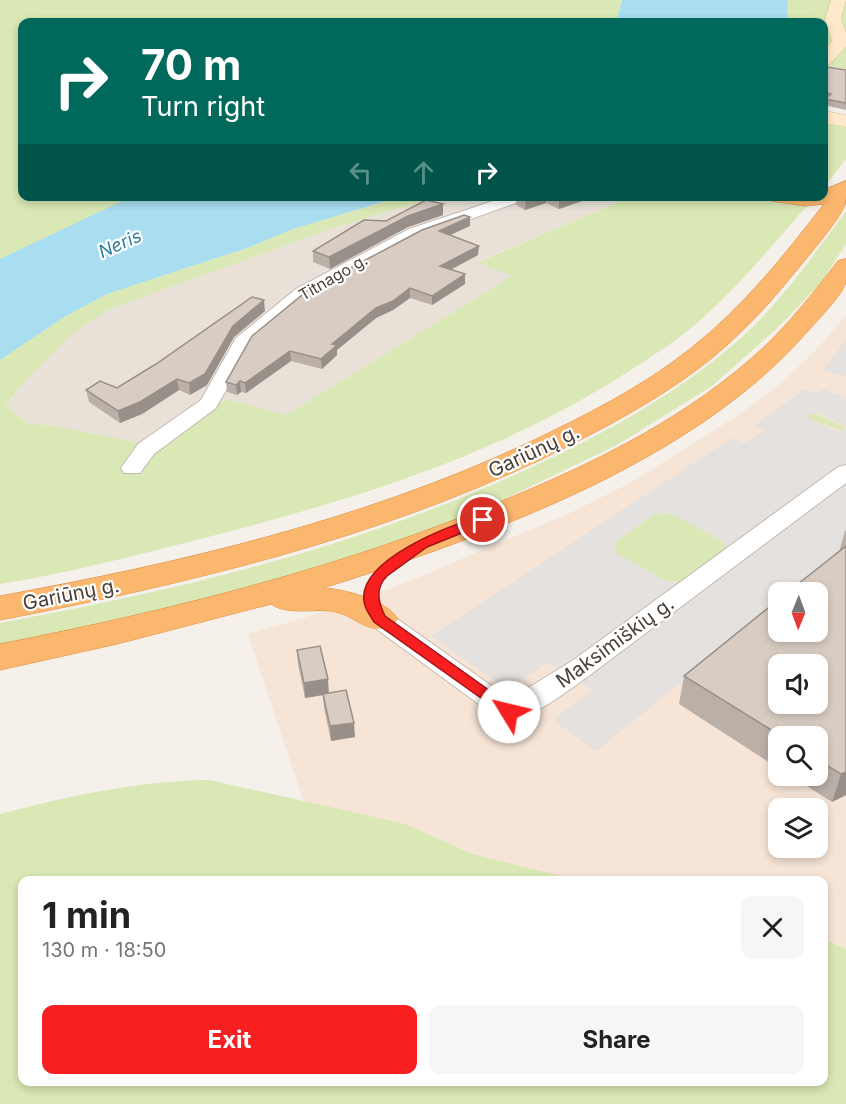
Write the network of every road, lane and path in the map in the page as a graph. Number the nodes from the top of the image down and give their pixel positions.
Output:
1 (839, 0) edge
2 (828, 56) edge
3 (828, 118) edge
4 (846, 121) edge
5 (846, 188) edge
6 (828, 198) edge
7 (510, 201) edge
8 (789, 201) edge
9 (813, 234) junction
10 (846, 266) edge
11 (132, 468) dead end
12 (846, 472) edge
13 (422, 544) junction
14 (251, 598) junction
15 (0, 608) edge
16 (380, 619) junction
17 (0, 657) edge

1 - 2 street
3 - 4 street
5 - 6 highway
5 - 9 highway, Gariūnų g.
7 - 11 street, Titnago g.
8 - 9 highway
9 - 15 highway, Gariūnų g.
10 - 13 highway
12 - 16 street, Maksimiškių g.
13 - 14 highway
13 - 16 highway
14 - 16 highway
14 - 17 highway

